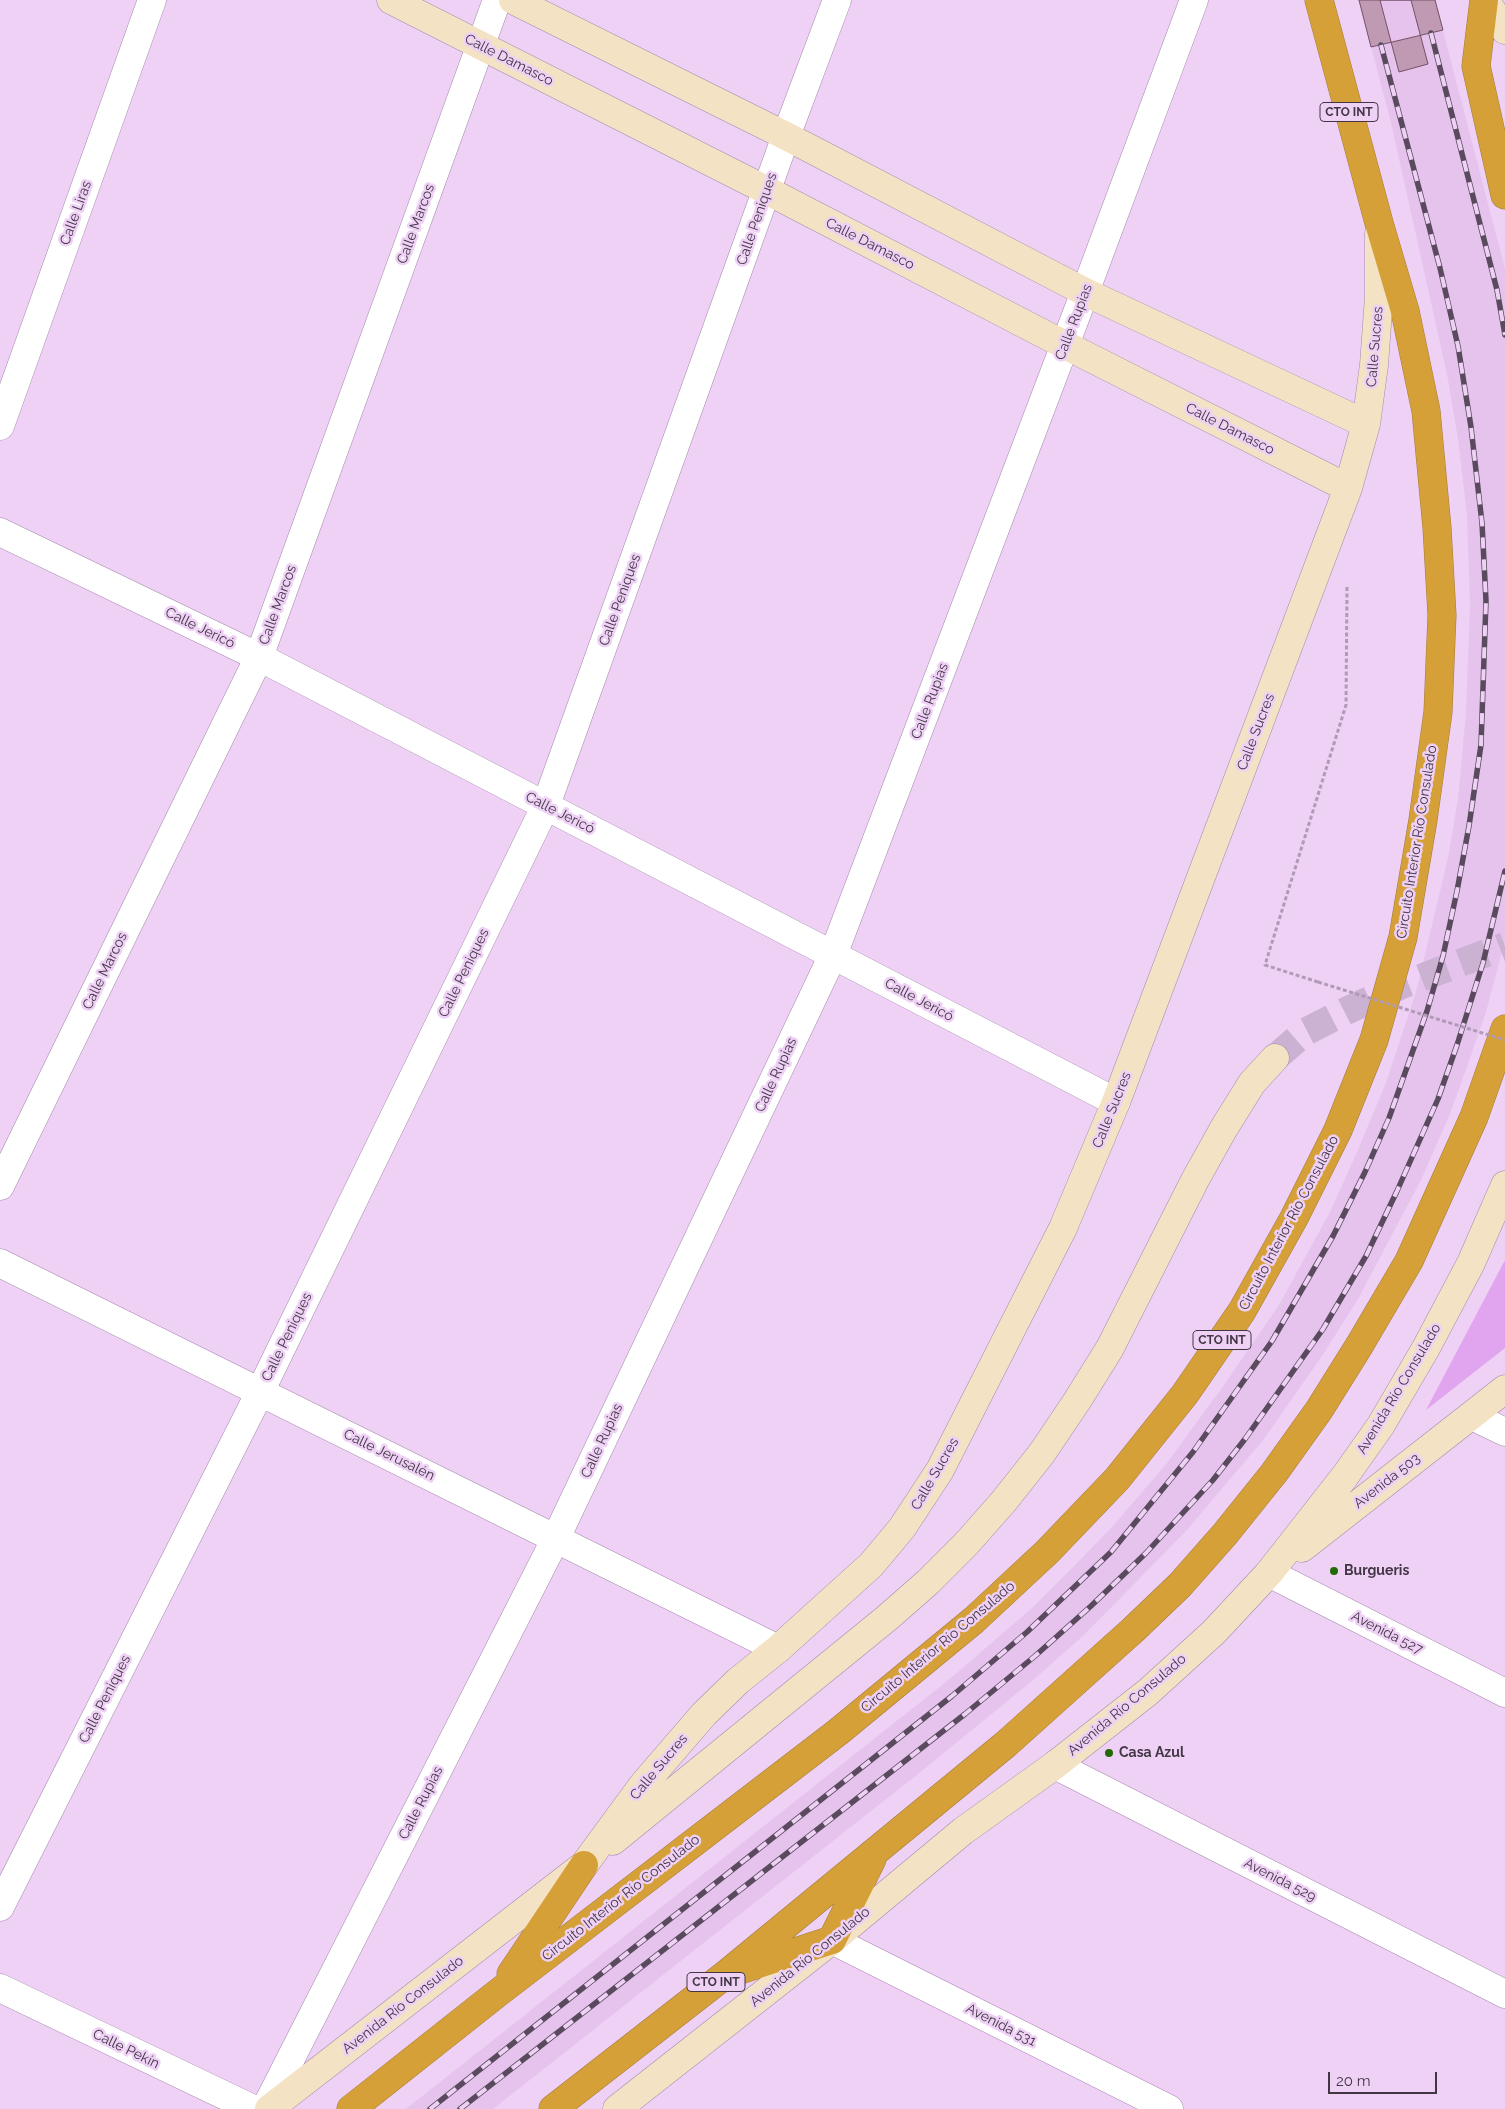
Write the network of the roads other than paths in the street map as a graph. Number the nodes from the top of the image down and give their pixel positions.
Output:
1 (152, 0) edge
2 (391, 0) edge
3 (497, 0) edge
4 (513, 0) edge
5 (837, 0) edge
6 (1194, 0) edge
7 (1319, 0) edge
8 (1484, 0) edge
9 (1505, 30) edge
10 (481, 46) junction
11 (786, 136) junction
12 (768, 191) junction
13 (1505, 195) edge
14 (1379, 223) junction
15 (1085, 292) junction
16 (1065, 345) junction
17 (1366, 424) junction
18 (0, 426) edge
19 (1348, 488) junction
20 (0, 532) edge
21 (259, 657) junction
22 (546, 805) junction
23 (833, 955) junction
24 (1505, 1030) edge
25 (1275, 1058) tunnel mouth
26 (1116, 1102) junction
27 (1505, 1185) edge
28 (0, 1186) edge
29 (0, 1263) edge
30 (1505, 1389) edge
31 (260, 1392) junction
32 (1472, 1416) junction
33 (1505, 1432) edge
34 (556, 1538) junction
35 (1269, 1573) junction
36 (778, 1649) junction
37 (1505, 1693) edge
38 (1055, 1765) junction
39 (876, 1851) junction
40 (584, 1865) junction
41 (0, 1907) edge
42 (832, 1940) junction
43 (725, 1975) junction
44 (0, 1988) edge
45 (499, 1992) junction
46 (1505, 1994) edge
47 (253, 2109) edge
48 (267, 2109) edge
49 (351, 2109) edge
50 (553, 2109) edge
51 (617, 2109) edge
52 (1169, 2109) edge

1 - 18 street, Calle Liras
2 - 10 main road, Calle Damasco
3 - 10 street, Calle Marcos
4 - 11 main road
5 - 11 street, Calle Peniques
6 - 15 street, Calle Rupias
7 - 14 highway, CTO INT
8 - 9 main road
8 - 13 highway
10 - 12 main road, Calle Damasco
10 - 21 street, Calle Marcos
11 - 12 street, Calle Peniques
11 - 15 main road
12 - 16 main road, Calle Damasco
12 - 22 street, Calle Peniques
14 - 17 main road, Calle Sucres / CTO INT
14 - 45 highway, Circuito Interior Río Consulado / CTO INT
15 - 16 street, Calle Rupias
15 - 17 main road
16 - 19 main road, Calle Damasco
16 - 23 street, Calle Rupias
17 - 19 main road, Calle Sucres / CTO INT
19 - 26 main road, Calle Sucres / CTO INT
20 - 21 street, Calle Jericó
21 - 22 street, Calle Jericó
21 - 28 street, Calle Marcos
22 - 23 street, Calle Jericó
22 - 31 street, Calle Peniques
23 - 26 street, Calle Jericó
23 - 34 street, Calle Rupias
24 - 39 highway, CTO INT
25 - 40 main road
26 - 36 main road, Calle Sucres / CTO INT
27 - 35 main road, Avenida Río Consulado / CTO INT
29 - 31 street, Calle Jerusalén
30 - 32 main road, Avenida 503
31 - 34 street, Calle Jerusalén
31 - 41 street, Calle Peniques
32 - 33 street
32 - 35 main road, Avenida 503
34 - 36 street, Calle Jerusalén
34 - 48 street, Calle Rupias
35 - 37 street, Avenida 527
35 - 38 main road, Avenida Río Consulado / CTO INT
36 - 40 main road, Calle Sucres / CTO INT
38 - 42 main road, Avenida Río Consulado / CTO INT
38 - 46 street, Avenida 529
39 - 42 highway
39 - 43 highway, CTO INT
40 - 45 highway
40 - 48 main road, Avenida Río Consulado / CTO INT
42 - 43 highway
42 - 51 main road, Avenida Río Consulado / CTO INT
42 - 52 street, Avenida 531
43 - 50 highway, CTO INT
44 - 47 street, Calle Pekín
45 - 49 highway, Circuito Interior Río Consulado / CTO INT

